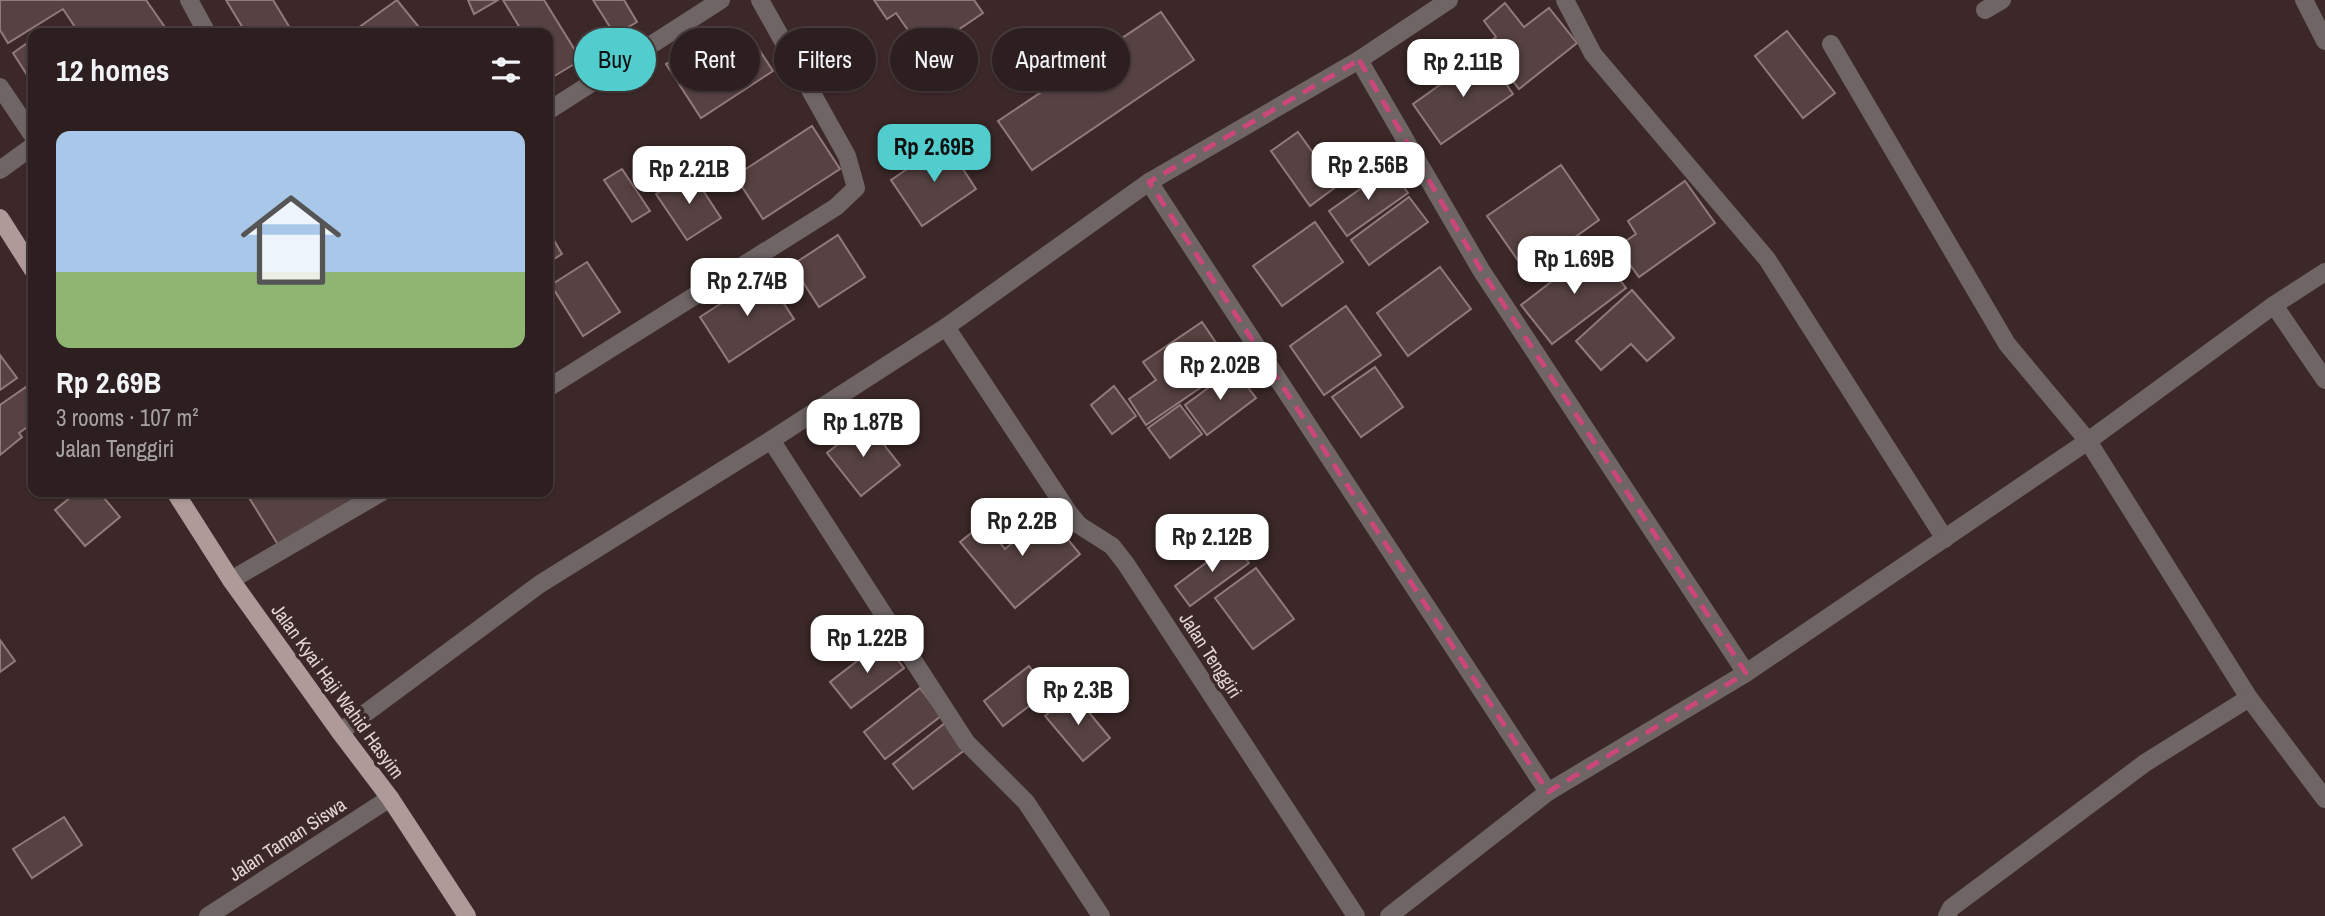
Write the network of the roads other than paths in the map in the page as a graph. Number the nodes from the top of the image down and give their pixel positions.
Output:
1 (189, 0) edge
2 (721, 0) edge
3 (760, 0) edge
4 (1449, 0) edge
5 (1565, 0) edge
6 (2002, 0) edge
7 (2304, 0) edge
8 (1986, 10) dead end
9 (204, 28) edge
10 (2325, 41) edge
11 (1831, 44) dead end
12 (1359, 60) junction
13 (0, 87) edge
14 (553, 108) edge
15 (28, 129) edge
16 (28, 150) edge
17 (0, 170) edge
18 (1149, 182) junction
19 (0, 218) edge
20 (28, 262) edge
21 (2325, 272) edge
22 (2274, 305) junction
23 (946, 327) junction
24 (2325, 380) edge
25 (553, 385) edge
26 (771, 440) junction
27 (2088, 441) junction
28 (178, 497) edge
29 (373, 497) edge
30 (1945, 540) junction
31 (232, 580) junction
32 (1746, 673) junction
33 (2249, 698) junction
34 (340, 732) junction
35 (1548, 792) junction
36 (390, 798) junction
37 (2325, 799) edge
38 (208, 916) edge
39 (467, 916) edge
40 (1101, 916) edge
41 (1356, 916) edge
42 (1390, 916) edge
43 (1947, 916) edge

1 - 9 street
2 - 14 street
3 - 25 street
4 - 12 street
5 - 30 street
6 - 8 street
7 - 10 street
11 - 27 street
12 - 18 street
12 - 32 street
13 - 15 street
16 - 17 street
18 - 23 street
18 - 35 street
19 - 20 main road
21 - 22 street
22 - 24 street
22 - 27 street
23 - 26 street
23 - 41 street, Jalan Tenggiri
26 - 34 street
26 - 40 street
27 - 30 street
27 - 33 street
28 - 31 main road, Jalan Kyai Haji Wahid Hasyim
29 - 31 street
30 - 32 street
31 - 34 main road, Jalan Kyai Haji Wahid Hasyim
32 - 35 street
33 - 37 street
33 - 43 street
34 - 36 main road, Jalan Kyai Haji Wahid Hasyim
35 - 42 street
36 - 38 street, Jalan Taman Siswa
36 - 39 main road, Jalan Kyai Haji Wahid Hasyim

